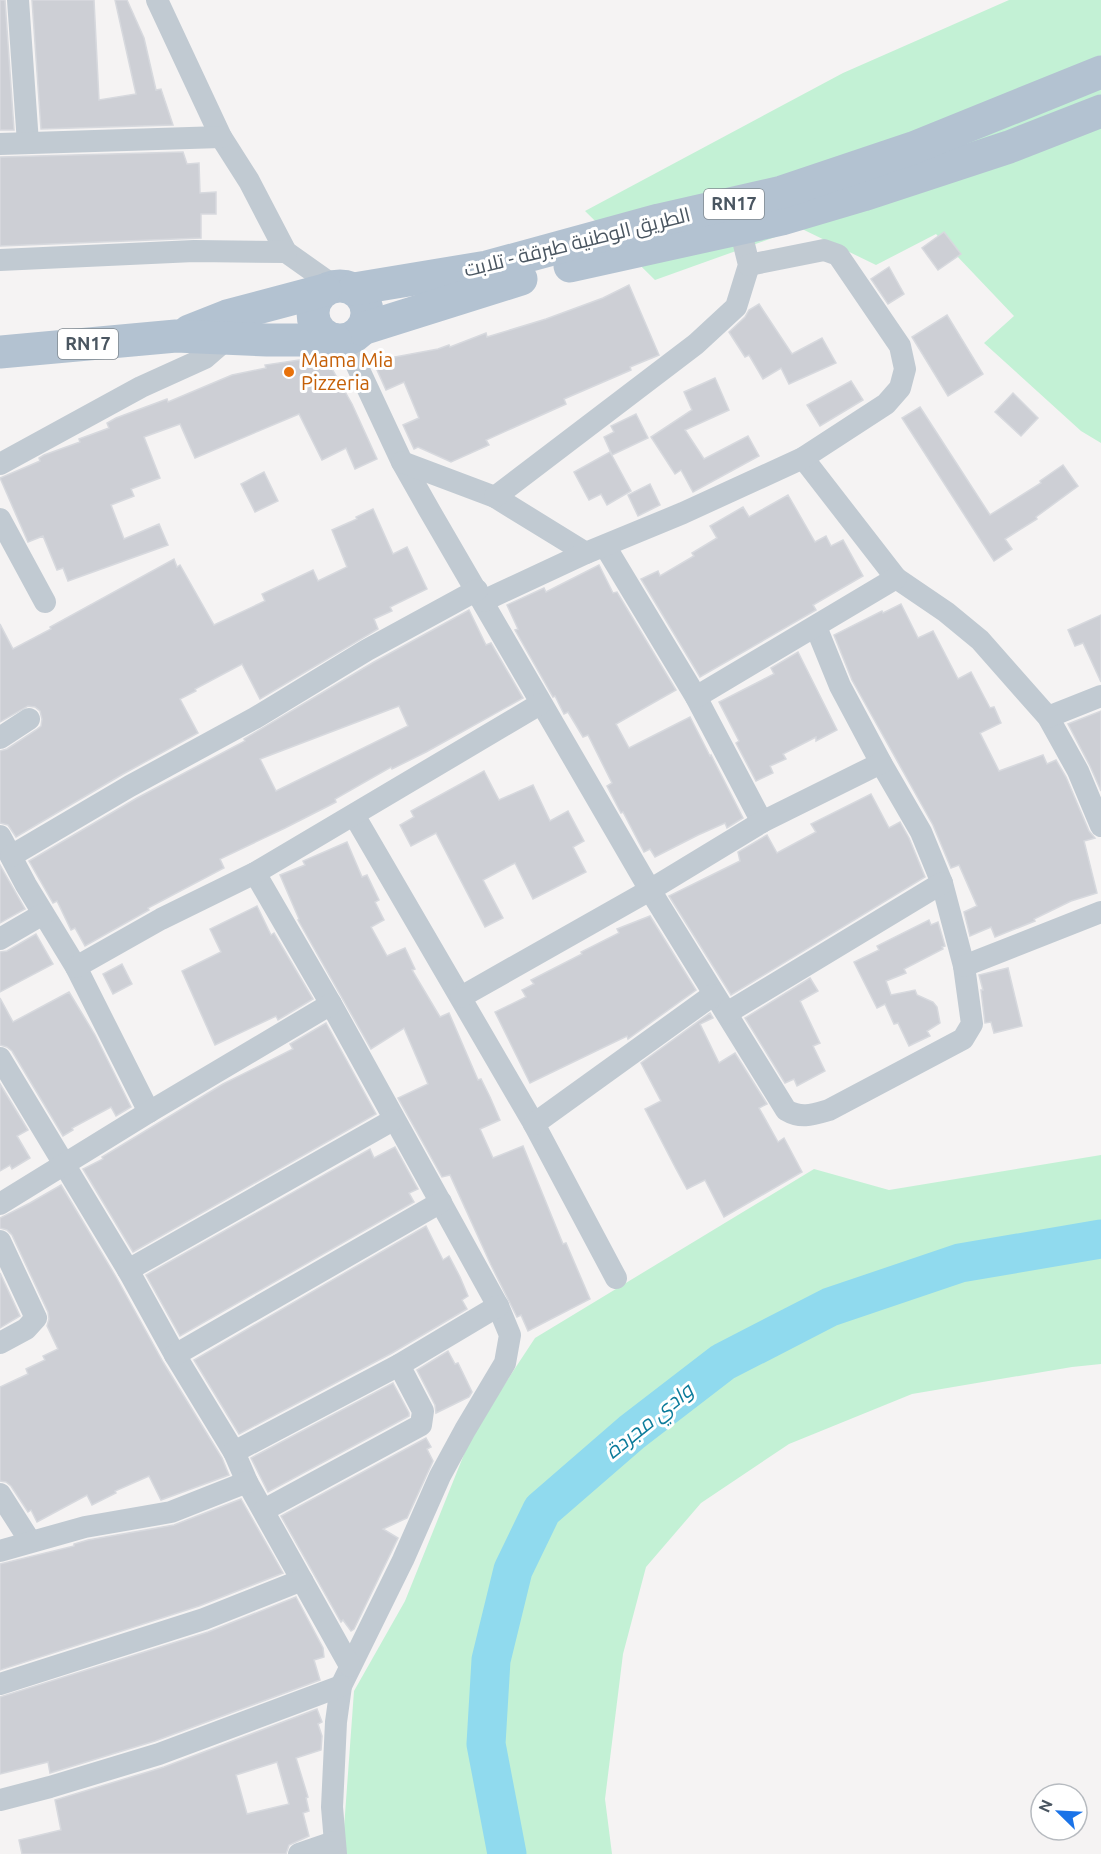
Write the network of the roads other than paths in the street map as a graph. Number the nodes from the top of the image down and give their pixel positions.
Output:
1 (18, 0) edge
2 (157, 0) edge
3 (1101, 72) edge
4 (1101, 111) edge
5 (221, 137) junction
6 (28, 143) junction
7 (0, 144) edge
8 (740, 228) junction
9 (286, 252) junction
10 (0, 260) edge
11 (749, 265) junction
12 (338, 288) junction
13 (227, 327) junction
14 (347, 336) junction
15 (0, 352) edge
16 (803, 458) junction
17 (402, 462) junction
18 (0, 464) edge
19 (495, 497) junction
20 (0, 519) edge
21 (595, 549) junction
22 (896, 578) junction
23 (480, 596) junction
24 (45, 603) dead end
25 (816, 627) junction
26 (1101, 696) edge
27 (696, 697) junction
28 (540, 704) junction
29 (1048, 717) junction
30 (29, 720) dead end
31 (0, 738) edge
32 (881, 762) junction
33 (354, 815) junction
34 (762, 822) junction
35 (1101, 826) edge
36 (0, 836) edge
37 (11, 856) junction
38 (255, 873) junction
39 (942, 882) junction
40 (650, 891) junction
41 (1101, 912) edge
42 (43, 914) junction
43 (0, 939) edge
44 (964, 966) junction
45 (76, 967) junction
46 (461, 997) junction
47 (332, 1004) junction
48 (720, 1004) junction
49 (3, 1068) edge
50 (149, 1112) junction
51 (393, 1120) junction
52 (534, 1124) junction
53 (64, 1165) junction
54 (441, 1203) junction
55 (0, 1204) edge
56 (0, 1241) edge
57 (128, 1270) junction
58 (616, 1278) dead end
59 (498, 1306) junction
60 (0, 1343) edge
61 (175, 1355) junction
62 (399, 1365) junction
63 (234, 1452) junction
64 (247, 1482) junction
65 (0, 1494) edge
66 (264, 1510) junction
67 (30, 1541) junction
68 (0, 1551) edge
69 (302, 1580) junction
70 (346, 1676) junction
71 (0, 1684) edge
72 (0, 1800) edge
73 (335, 1848) edge
74 (299, 1854) edge

1 - 6 street
2 - 5 street
3 - 12 main road, الطريق الوطنية طبرقة - تلابت / RN17
4 - 8 main road, الطريق الوطنية طبرقة - تلابت / RN17
5 - 6 street
5 - 9 street
6 - 7 street
8 - 11 street
8 - 14 main road, الطريق الوطنية طبرقة - تلابت / RN17
9 - 10 street
9 - 12 street
11 - 16 street
11 - 19 street
12 - 13 main road, الطريق الوطنية طبرقة - تلابت / RN17
12 - 14 main road
12 - 14 main road
13 - 14 main road, الطريق الوطنية طبرقة - تلابت / RN17
13 - 15 main road, الطريق الوطنية طبرقة - تلابت / RN17
13 - 18 street
14 - 17 street
16 - 21 street
16 - 22 street
17 - 19 street
17 - 23 street
19 - 21 street
20 - 24 street
21 - 23 street
21 - 27 street
22 - 25 street
22 - 29 street
23 - 28 street
23 - 37 street
25 - 27 street
25 - 32 street
26 - 29 street
27 - 34 street
28 - 33 street
28 - 40 street
29 - 35 street
30 - 31 street
32 - 34 street
32 - 39 street
33 - 38 street
33 - 46 street
34 - 40 street
36 - 37 street
37 - 42 street
38 - 45 street
38 - 47 street
39 - 44 street
39 - 48 street
40 - 46 street
40 - 48 street
41 - 44 street
42 - 43 street
42 - 45 street
44 - 48 street
45 - 50 street
46 - 52 street
47 - 50 street
47 - 51 street
48 - 52 street
49 - 53 street
50 - 53 street
51 - 54 street
51 - 57 street
52 - 58 street
53 - 55 street
53 - 57 street
54 - 59 street
54 - 61 street
56 - 60 street
57 - 61 street
59 - 62 street
59 - 70 street
61 - 63 street
62 - 63 street
62 - 66 street
63 - 64 street
64 - 66 street
64 - 67 street
65 - 67 street
66 - 69 street
67 - 68 street
69 - 70 street
69 - 71 street
70 - 72 street
70 - 73 street
73 - 74 street

